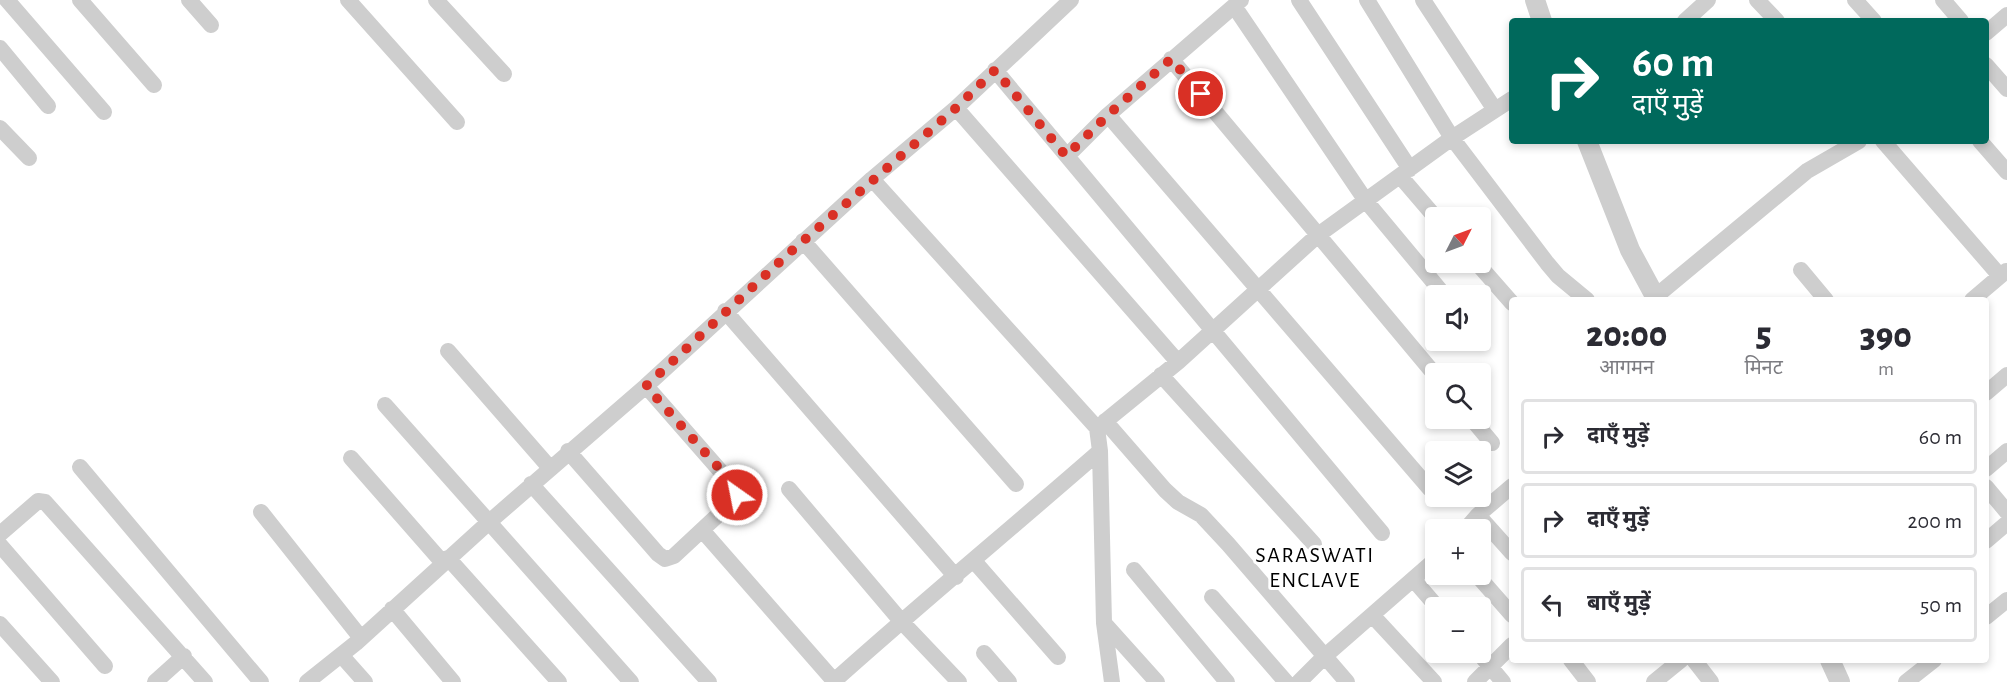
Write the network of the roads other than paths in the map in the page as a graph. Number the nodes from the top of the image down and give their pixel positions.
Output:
1 (7, 0) edge
2 (80, 0) edge
3 (189, 0) edge
4 (348, 0) edge
5 (436, 0) edge
6 (1071, 0) edge
7 (1299, 0) edge
8 (1367, 0) edge
9 (1424, 0) edge
10 (1535, 0) edge
11 (1708, 0) edge
12 (1757, 0) edge
13 (1855, 0) edge
14 (1943, 0) edge
15 (1237, 3) edge
16 (2007, 15) edge
17 (1541, 18) edge
18 (1688, 18) edge
19 (1774, 18) edge
20 (1871, 18) edge
21 (1958, 18) edge
22 (211, 24) dead end
23 (1989, 30) edge
24 (0, 48) edge
25 (1171, 59) junction
26 (1989, 68) edge
27 (995, 70) junction
28 (504, 74) dead end
29 (154, 85) dead end
30 (2007, 89) edge
31 (1509, 101) edge
32 (48, 106) dead end
33 (956, 108) junction
34 (1495, 110) junction
35 (104, 112) dead end
36 (1108, 115) junction
37 (457, 122) dead end
38 (0, 128) edge
39 (1452, 138) junction
40 (1588, 144) edge
41 (1854, 144) edge
42 (1886, 144) edge
43 (1983, 144) edge
44 (1066, 156) junction
45 (29, 158) dead end
46 (2007, 172) edge
47 (1405, 173) junction
48 (872, 179) junction
49 (1366, 201) junction
50 (1428, 207) edge
51 (1318, 235) junction
52 (803, 241) junction
53 (1801, 270) dead end
54 (1486, 273) edge
55 (2003, 273) edge
56 (1436, 285) edge
57 (1258, 289) junction
58 (1583, 297) edge
59 (1655, 297) edge
60 (1658, 297) edge
61 (1824, 297) edge
62 (1975, 297) edge
63 (1509, 300) edge
64 (725, 312) junction
65 (1213, 331) junction
66 (448, 351) dead end
67 (1178, 362) junction
68 (1425, 363) edge
69 (1161, 375) junction
70 (2007, 375) edge
71 (646, 386) junction
72 (1989, 390) edge
73 (385, 405) dead end
74 (1101, 425) junction
75 (1480, 429) edge
76 (1492, 443) dead end
77 (2007, 450) edge
78 (1100, 451) junction
79 (568, 452) junction
80 (351, 458) dead end
81 (1989, 466) edge
82 (80, 467) dead end
83 (550, 468) junction
84 (1425, 483) edge
85 (531, 484) junction
86 (1016, 484) dead end
87 (789, 489) dead end
88 (1509, 489) edge
89 (1989, 491) edge
90 (261, 512) dead end
91 (2007, 513) edge
92 (1479, 515) junction
93 (1475, 519) edge
94 (488, 523) junction
95 (2007, 524) edge
96 (702, 530) junction
97 (1382, 533) dead end
98 (0, 534) edge
99 (1989, 539) edge
100 (1314, 544) dead end
101 (0, 545) edge
102 (1509, 550) edge
103 (446, 561) junction
104 (975, 561) junction
105 (1425, 569) edge
106 (1134, 570) dead end
107 (956, 577) junction
108 (1413, 579) junction
109 (1486, 585) edge
110 (1212, 597) dead end
111 (1429, 597) edge
112 (2007, 600) edge
113 (392, 609) junction
114 (1509, 612) edge
115 (1372, 615) junction
116 (1989, 615) edge
117 (901, 621) junction
118 (1104, 623) junction
119 (0, 624) edge
120 (361, 638) junction
121 (1509, 648) edge
122 (984, 653) dead end
123 (341, 655) junction
124 (184, 656) junction
125 (1325, 656) junction
126 (1058, 657) dead end
127 (1487, 663) edge
128 (1572, 663) edge
129 (1676, 663) edge
130 (1696, 663) edge
131 (1831, 663) edge
132 (1930, 663) edge
133 (105, 666) dead end
134 (1490, 666) junction
135 (51, 682) edge
136 (155, 682) edge
137 (204, 682) edge
138 (261, 682) edge
139 (307, 682) edge
140 (365, 682) edge
141 (453, 682) edge
142 (559, 682) edge
143 (631, 682) edge
144 (709, 682) edge
145 (834, 682) edge
146 (959, 682) edge
147 (1010, 682) edge
148 (1112, 682) edge
149 (1157, 682) edge
150 (1227, 682) edge
151 (1286, 682) edge
152 (1299, 682) edge
153 (1347, 682) edge
154 (1434, 682) edge
155 (1475, 682) edge
156 (1503, 682) edge
157 (1588, 682) edge
158 (1654, 682) edge
159 (1711, 682) edge
160 (1840, 682) edge
161 (1906, 682) edge

1 - 35 street
2 - 29 street
3 - 22 street
4 - 37 street
5 - 28 street
6 - 27 street
7 - 47 street
8 - 39 street
9 - 34 street
10 - 17 street
11 - 18 street
12 - 19 street
13 - 20 street
14 - 21 street
15 - 25 street
15 - 49 street
16 - 23 street
24 - 32 street
25 - 36 street
25 - 51 street
26 - 30 street
27 - 33 street
27 - 44 street
31 - 34 street
33 - 48 street
33 - 67 street
34 - 39 street
36 - 44 street
36 - 57 street
38 - 45 street
39 - 47 street
39 - 58 street
40 - 59 street
41 - 60 street
42 - 55 street
43 - 46 street
44 - 65 street
47 - 49 street
47 - 50 street
48 - 52 street
48 - 74 street
49 - 51 street
49 - 56 street
51 - 57 street
51 - 68 street
52 - 64 street
52 - 86 street
53 - 61 street
54 - 63 street
55 - 62 street
57 - 65 street
57 - 84 street
64 - 71 street
64 - 107 street
65 - 67 street
65 - 97 street
66 - 83 street
67 - 69 street
69 - 74 street
69 - 100 street
70 - 72 street
71 - 79 street
71 - 96 street
73 - 94 street
74 - 78 street
74 - 125 street
75 - 76 street
77 - 81 street
78 - 104 street
78 - 118 street
79 - 83 street
79 - 96 street
80 - 103 street
82 - 138 street
83 - 85 street
85 - 94 street
85 - 144 street
87 - 117 street
88 - 92 street
89 - 91 street
90 - 120 street
92 - 93 street
92 - 102 street
94 - 103 street
94 - 143 street
95 - 99 street
96 - 145 street
98 - 124 street
101 - 133 street
103 - 113 street
103 - 142 street
104 - 107 street
104 - 126 street
105 - 108 street
106 - 150 street
107 - 117 street
108 - 111 street
108 - 115 street
109 - 114 street
110 - 151 street
112 - 116 street
113 - 120 street
113 - 141 street
115 - 125 street
115 - 154 street
117 - 145 street
117 - 146 street
118 - 148 street
118 - 149 street
119 - 135 street
120 - 123 street
121 - 134 street
122 - 147 street
123 - 139 street
123 - 140 street
124 - 136 street
124 - 137 street
125 - 152 street
125 - 153 street
127 - 134 street
128 - 157 street
129 - 158 street
130 - 159 street
131 - 160 street
132 - 161 street
134 - 155 street
134 - 156 street

